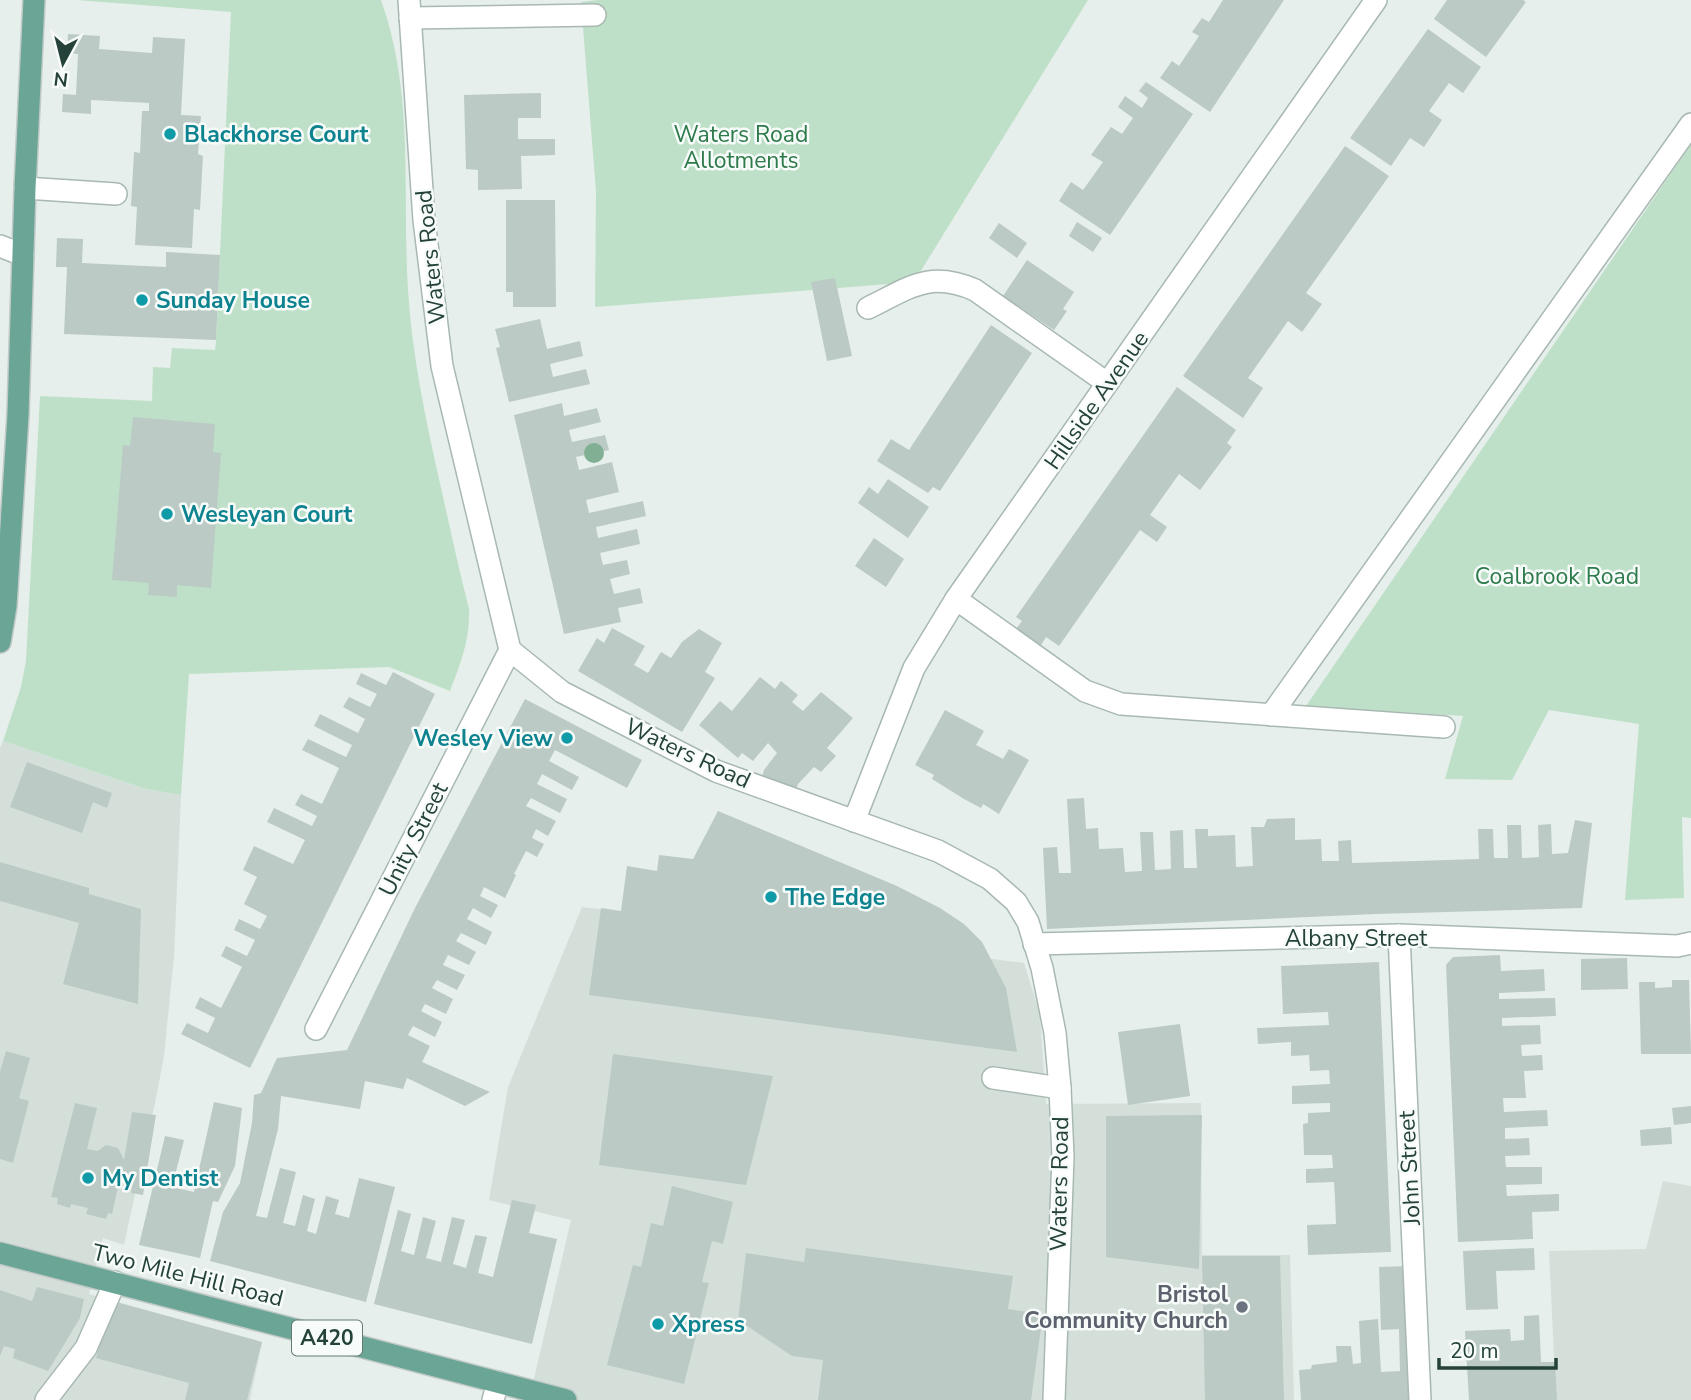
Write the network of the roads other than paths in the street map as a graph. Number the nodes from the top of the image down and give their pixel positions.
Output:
1 (34, 0) edge
2 (1376, 0) edge
3 (409, 9) edge
4 (595, 15) dead end
5 (1691, 124) edge
6 (25, 188) junction
7 (116, 194) dead end
8 (0, 246) edge
9 (23, 255) junction
10 (868, 308) dead end
11 (1107, 383) junction
12 (956, 599) junction
13 (0, 642) edge
14 (510, 650) junction
15 (1271, 715) junction
16 (1444, 727) dead end
17 (854, 821) junction
18 (1399, 935) junction
19 (1034, 944) junction
20 (1684, 944) edge
21 (316, 1029) dead end
22 (993, 1078) dead end
23 (1060, 1088) junction
24 (0, 1253) edge
25 (115, 1282) junction
26 (495, 1391) edge
27 (46, 1400) edge
28 (566, 1400) edge
29 (1054, 1400) edge
30 (1420, 1400) edge

1 - 6 main road
2 - 11 street, Hillside Avenue
3 - 4 street
3 - 14 street, Waters Road
5 - 15 street
6 - 7 street
6 - 9 main road
8 - 9 street
9 - 13 main road
10 - 11 street
11 - 12 street, Hillside Avenue
12 - 15 street
12 - 17 street, Hillside Avenue
14 - 17 street, Waters Road
14 - 21 street, Unity Street
15 - 16 street
17 - 19 street, Waters Road
18 - 19 street, Albany Street
18 - 20 street, Albany Street
18 - 30 street, John Street
19 - 23 street, Waters Road
22 - 23 street
23 - 29 street, Waters Road
24 - 25 main road, Two Mile Hill Road / A420
25 - 26 main road, Two Mile Hill Road / A420
25 - 27 street
26 - 28 main road, Two Mile Hill Road / A420

